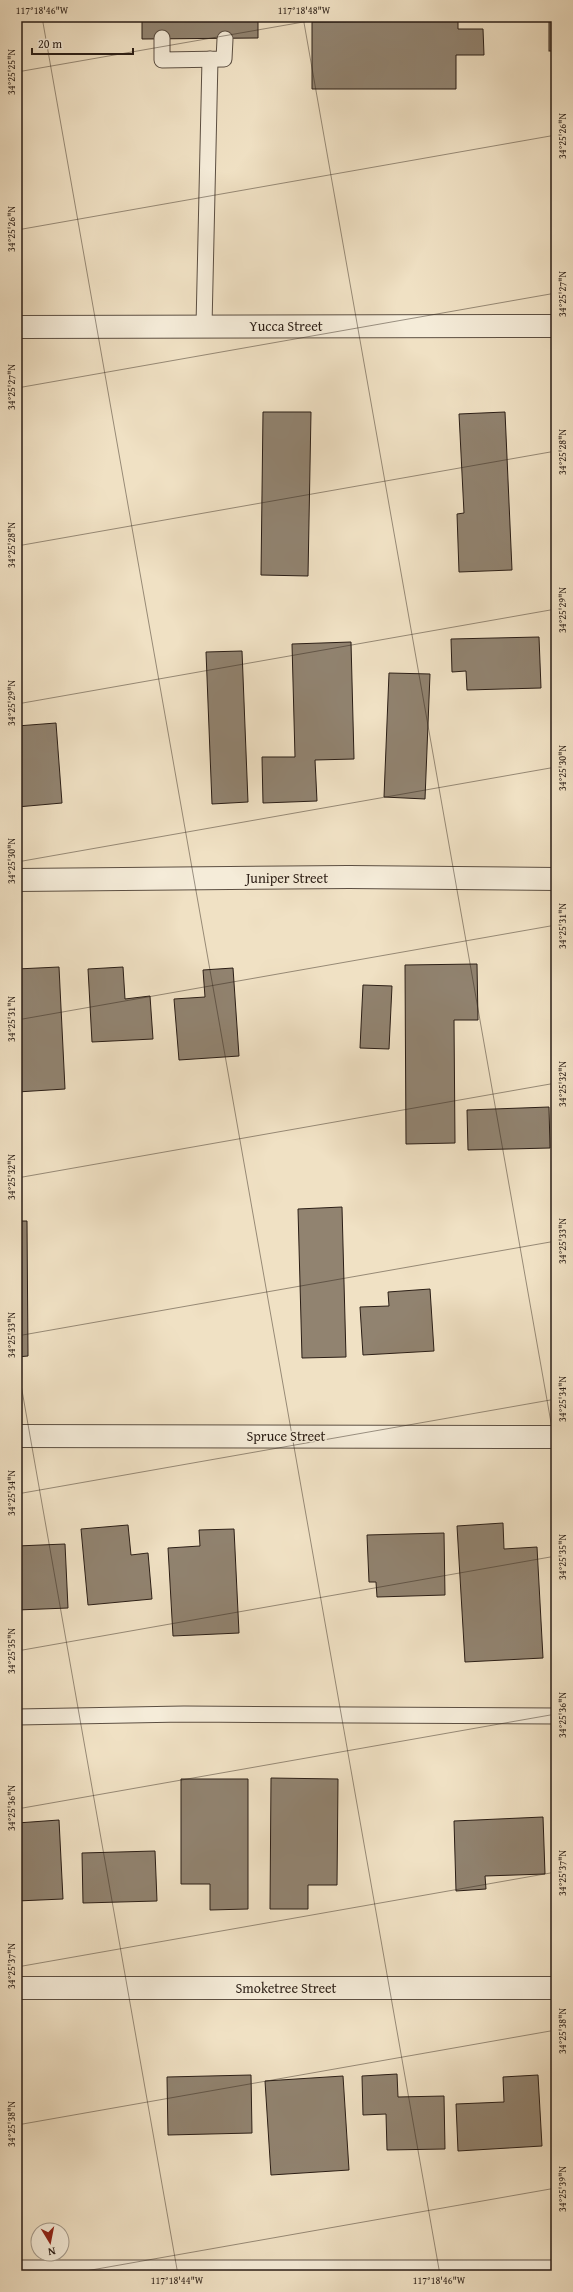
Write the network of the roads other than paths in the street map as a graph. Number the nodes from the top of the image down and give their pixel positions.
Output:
1 (162, 38) dead end
2 (225, 39) dead end
3 (210, 59) junction
4 (204, 326) junction
5 (556, 326) edge
6 (17, 327) edge
7 (556, 879) edge
8 (17, 880) edge
9 (17, 1436) edge
10 (556, 1437) edge
11 (17, 1716) edge
12 (556, 1716) edge
13 (17, 1988) edge
14 (556, 1988) edge
15 (17, 2268) edge
16 (556, 2268) edge

1 - 3 lane
2 - 3 lane
3 - 4 lane
4 - 5 street, Yucca Street
4 - 6 street, Yucca Street
7 - 8 street, Juniper Street
9 - 10 street, Spruce Street
11 - 12 lane
13 - 14 street, Smoketree Street
15 - 16 lane

